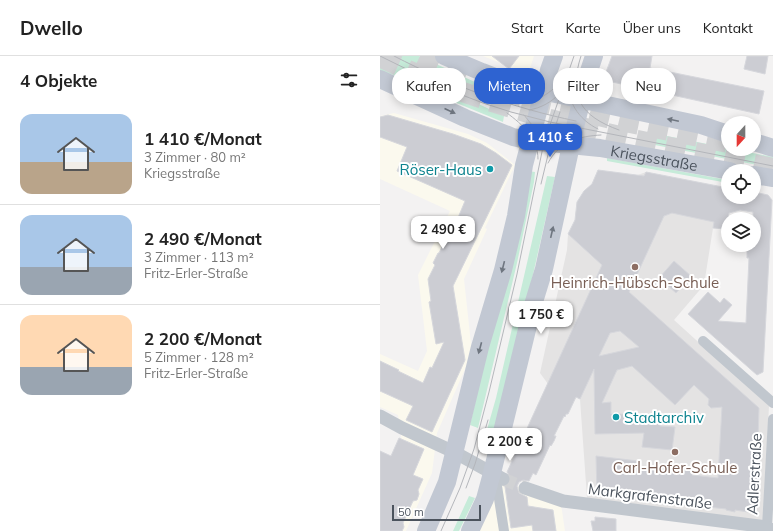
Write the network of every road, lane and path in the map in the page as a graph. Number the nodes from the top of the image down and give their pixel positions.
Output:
1 (444, 56) edge
2 (554, 56) edge
3 (594, 56) edge
4 (590, 68) edge
5 (474, 69) edge
6 (380, 79) edge
7 (545, 85) edge
8 (540, 104) edge
9 (580, 104) edge
10 (599, 104) edge
11 (721, 132) edge
12 (530, 140) junction
13 (570, 144) junction
14 (761, 144) edge
15 (773, 148) edge
16 (721, 169) edge
17 (761, 176) edge
18 (773, 178) edge
19 (703, 340) dead end
20 (773, 403) edge
21 (380, 416) edge
22 (773, 419) edge
23 (454, 452) junction
24 (498, 476) junction
25 (526, 488) tunnel mouth
26 (769, 528) edge
27 (426, 531) edge
28 (470, 531) edge
29 (504, 531) edge

1 - 5 main road
2 - 7 main road
3 - 4 main road
6 -> 12 main road, Kriegsstraße
8 - 12 main road
9 - 13 main road
11 -> 10 main road
12 - 13 main road, Kriegsstraße
12 -> 23 main road
13 - 16 main road, Kriegsstraße
24 -> 13 main road
14 - 15 main road
17 - 18 main road
19 - 20 street
21 - 23 street
22 - 26 street, Adlerstraße
23 - 24 street
23 - 27 main road
24 - 28 main road
24 - 29 street
25 - 26 street, Markgrafenstraße

